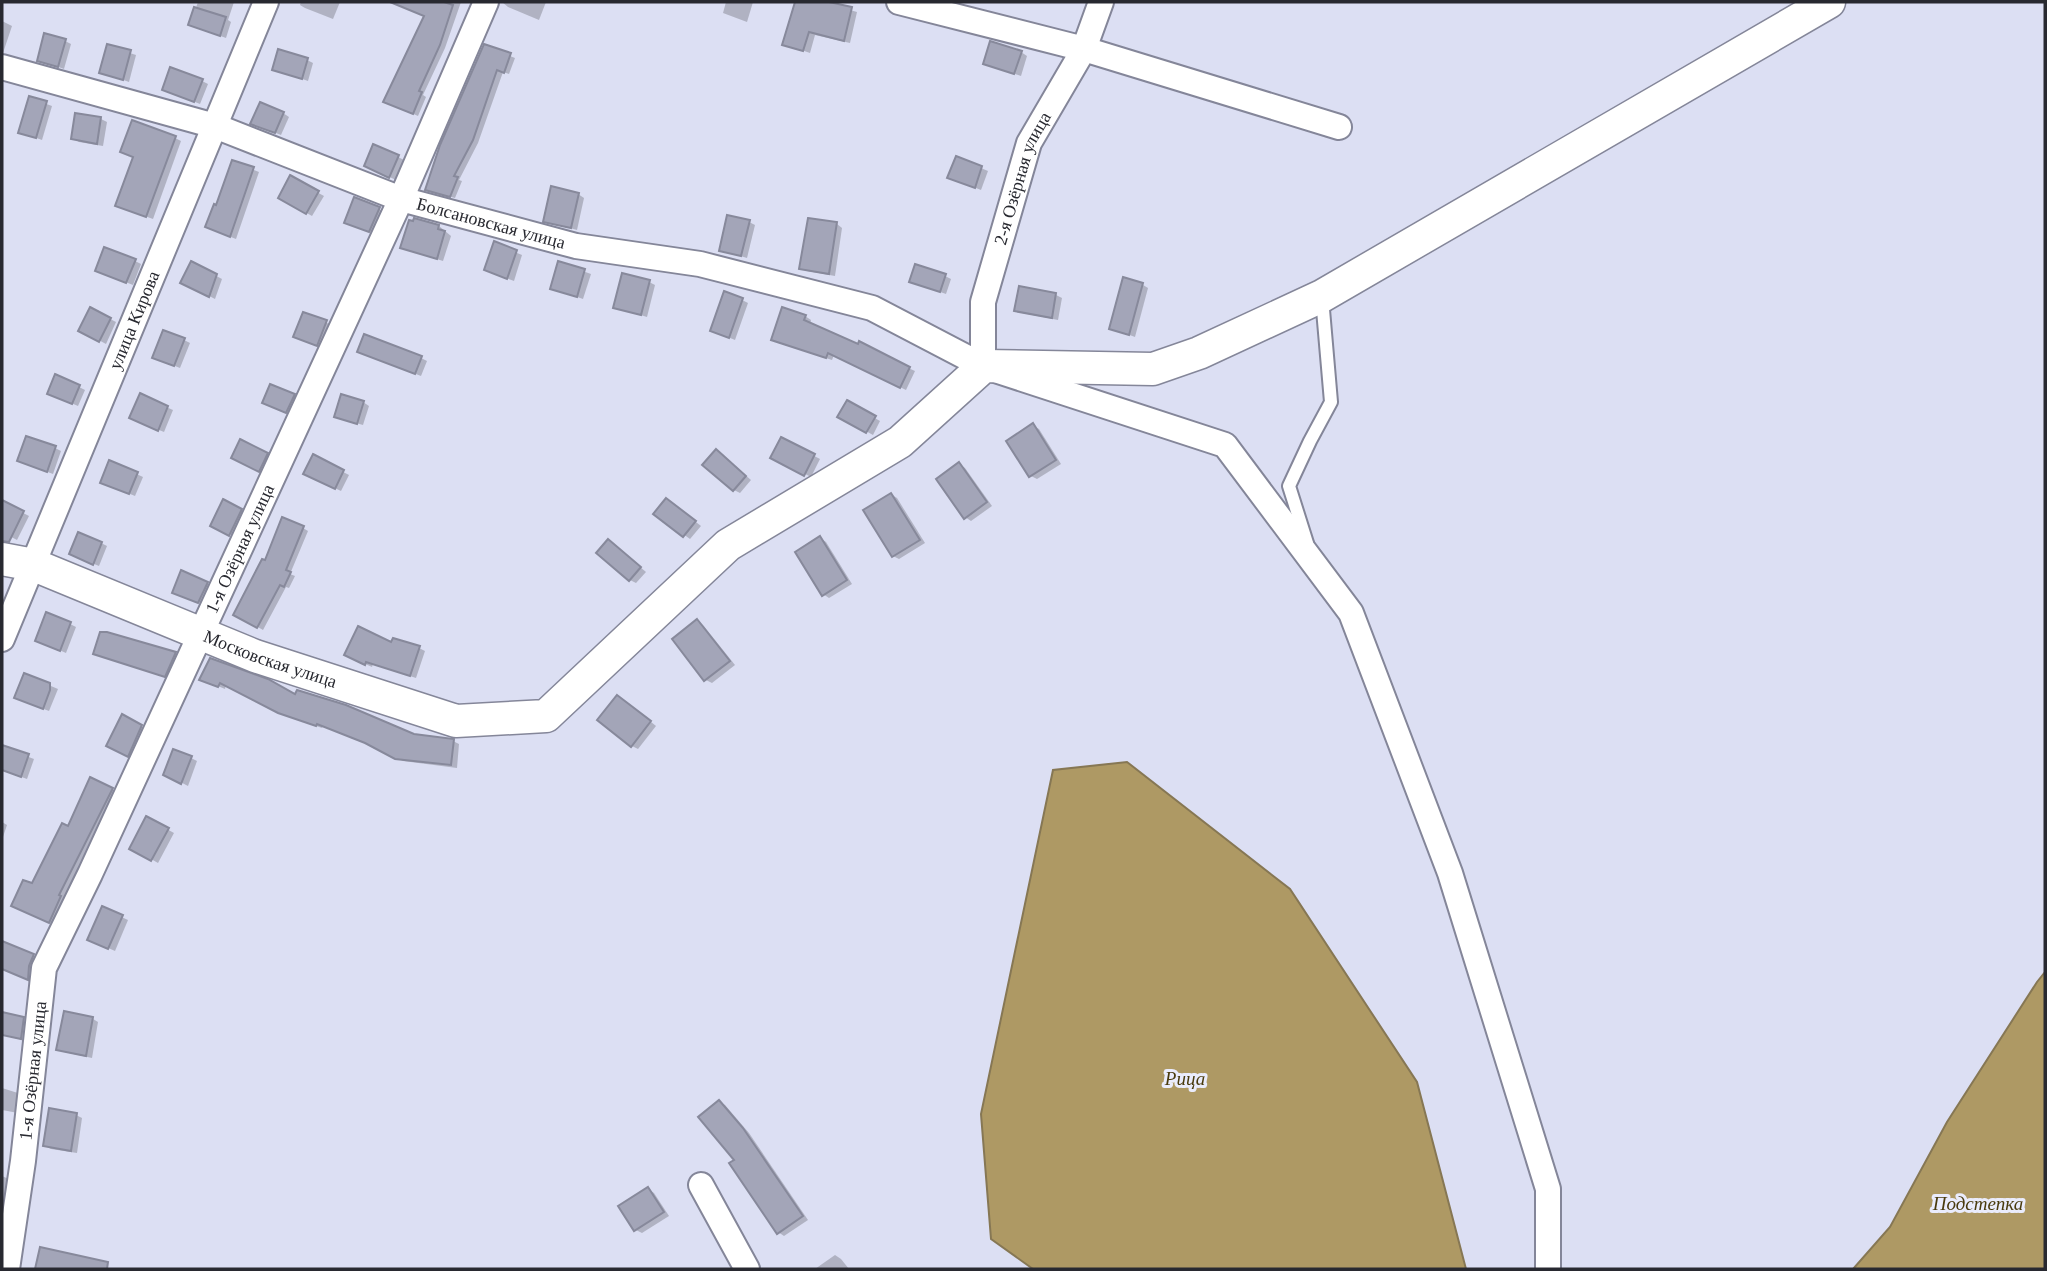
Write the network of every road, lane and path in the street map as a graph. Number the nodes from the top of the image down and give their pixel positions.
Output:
1 (266, 2) edge
2 (486, 2) edge
3 (899, 2) edge
4 (1101, 2) edge
5 (1829, 2) edge
6 (1084, 48) junction
7 (2, 67) edge
8 (215, 126) junction
9 (1339, 127) dead end
10 (401, 199) junction
11 (1322, 296) junction
12 (984, 366) junction
13 (2, 559) edge
14 (1314, 564) junction
15 (34, 565) junction
16 (201, 634) junction
17 (2, 639) edge
18 (701, 1185) dead end
19 (7, 1269) edge
20 (747, 1269) edge
21 (1548, 1269) edge

1 - 8 street, улица Кирова
2 - 10 street, 1-я Озёрная улица
3 - 6 street
4 - 6 street, 2-я Озёрная улица
5 - 11 street
6 - 9 street
6 - 12 street, 2-я Озёрная улица
7 - 8 street, Болсановская улица
8 - 10 street, Болсановская улица
8 - 15 street, улица Кирова
10 - 12 street, Болсановская улица
10 - 16 street, 1-я Озёрная улица
11 - 12 street
11 - 14 lane
12 - 14 street, Болсановская улица
12 - 16 street, Московская улица
13 - 15 street, Московская улица
14 - 21 street, Болсановская улица
15 - 16 street, Московская улица
15 - 17 street, улица Кирова
16 - 19 street, 1-я Озёрная улица
18 - 20 street

